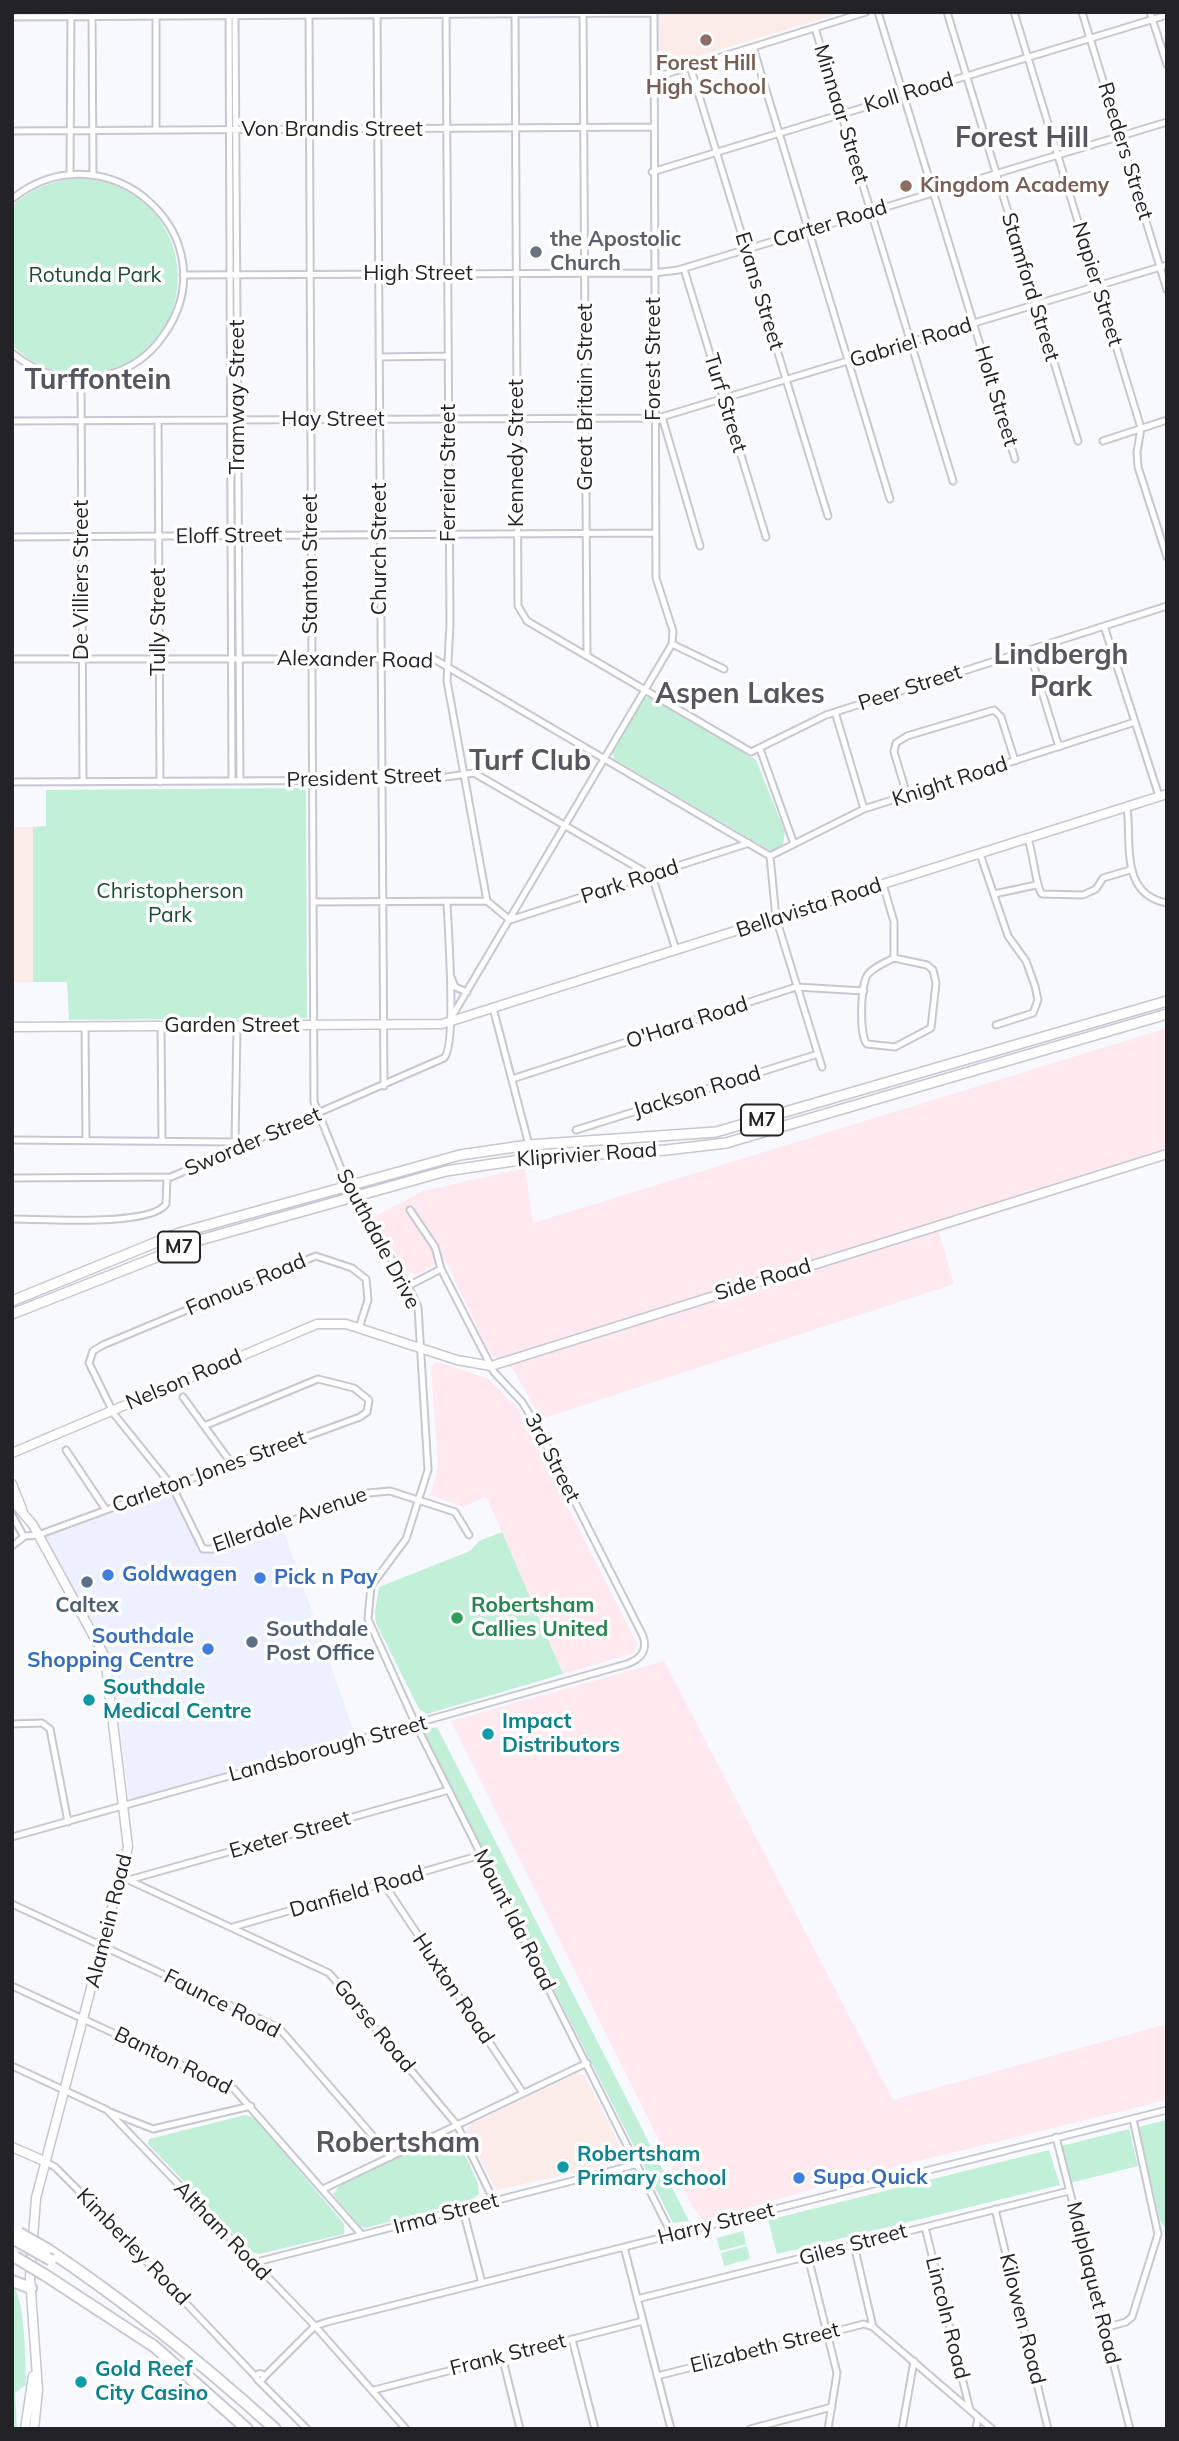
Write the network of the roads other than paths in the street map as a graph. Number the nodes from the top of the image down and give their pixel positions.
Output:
1 (866, 12) edge
2 (878, 12) edge
3 (947, 12) edge
4 (1014, 12) edge
5 (1082, 12) edge
6 (1150, 12) edge
7 (377, 13) edge
8 (446, 13) edge
9 (515, 13) edge
10 (583, 13) edge
11 (654, 13) edge
12 (71, 14) edge
13 (92, 14) edge
14 (156, 14) edge
15 (232, 14) edge
16 (309, 14) edge
17 (1167, 15) edge
18 (12, 17) edge
19 (1153, 19) junction
20 (815, 28) junction
21 (1090, 39) junction
22 (753, 47) junction
23 (1028, 57) junction
24 (1167, 65) edge
25 (690, 66) junction
26 (229, 72) junction
27 (236, 72) junction
28 (966, 76) junction
29 (653, 78) junction
30 (904, 94) junction
31 (841, 114) junction
32 (1167, 122) edge
33 (652, 127) junction
34 (584, 128) junction
35 (447, 129) junction
36 (515, 129) junction
37 (156, 130) junction
38 (229, 130) junction
39 (237, 130) junction
40 (309, 130) junction
41 (378, 130) junction
42 (12, 131) edge
43 (93, 131) junction
44 (71, 132) junction
45 (779, 133) junction
46 (1121, 136) junction
47 (716, 153) junction
48 (1058, 156) junction
49 (652, 172) junction
50 (70, 174) junction
51 (93, 174) junction
52 (996, 174) junction
53 (933, 193) junction
54 (12, 200) edge
55 (229, 203) junction
56 (237, 204) junction
57 (871, 212) junction
58 (229, 231) junction
59 (237, 231) junction
60 (809, 231) junction
61 (746, 250) junction
62 (1167, 264) edge
63 (1160, 267) junction
64 (684, 269) junction
65 (654, 273) junction
66 (447, 274) junction
67 (516, 274) junction
68 (585, 274) junction
69 (183, 275) junction
70 (310, 275) junction
71 (379, 275) junction
72 (234, 276) junction
73 (1097, 285) junction
74 (1167, 290) edge
75 (1035, 304) junction
76 (974, 324) junction
77 (911, 343) junction
78 (230, 344) junction
79 (237, 344) junction
80 (12, 353) edge
81 (448, 356) junction
82 (379, 357) junction
83 (849, 362) junction
84 (81, 379) junction
85 (786, 380) junction
86 (724, 400) junction
87 (658, 418) junction
88 (311, 419) junction
89 (448, 419) junction
90 (517, 419) junction
91 (586, 419) junction
92 (238, 420) junction
93 (379, 420) junction
94 (1167, 420) edge
95 (12, 421) edge
96 (82, 421) junction
97 (158, 421) junction
98 (230, 421) junction
99 (1141, 428) junction
100 (1103, 440) dead end
101 (1078, 441) dead end
102 (1015, 459) dead end
103 (238, 476) junction
104 (230, 477) junction
105 (953, 481) dead end
106 (890, 499) dead end
107 (828, 516) dead end
108 (655, 533) junction
109 (587, 534) junction
110 (311, 535) junction
111 (449, 535) junction
112 (518, 535) junction
113 (82, 536) junction
114 (231, 536) junction
115 (239, 536) junction
116 (380, 536) junction
117 (12, 537) edge
118 (159, 537) junction
119 (766, 537) dead end
120 (700, 546) dead end
121 (1167, 557) edge
122 (1167, 606) edge
123 (1104, 626) junction
124 (672, 644) junction
125 (1029, 650) junction
126 (587, 656) junction
127 (231, 658) junction
128 (239, 658) junction
129 (312, 658) junction
130 (380, 658) junction
131 (12, 659) edge
132 (159, 659) junction
133 (83, 660) junction
134 (447, 664) junction
135 (724, 669) dead end
136 (646, 691) junction
137 (835, 712) junction
138 (231, 720) junction
139 (239, 720) junction
140 (1135, 722) junction
141 (1059, 747) junction
142 (760, 749) junction
143 (605, 758) junction
144 (1015, 761) junction
145 (464, 773) junction
146 (382, 780) junction
147 (232, 781) junction
148 (240, 781) junction
149 (312, 781) junction
150 (12, 782) edge
151 (83, 782) junction
152 (160, 782) junction
153 (907, 795) junction
154 (1163, 795) edge
155 (1126, 807) junction
156 (864, 809) junction
157 (566, 825) junction
158 (1028, 839) junction
159 (749, 843) junction
160 (794, 844) junction
161 (980, 854) junction
162 (770, 856) junction
163 (1130, 870) junction
164 (652, 876) junction
165 (883, 884) junction
166 (1036, 885) junction
167 (994, 894) junction
168 (487, 901) junction
169 (313, 902) junction
170 (382, 903) junction
171 (447, 903) junction
172 (1167, 903) edge
173 (776, 918) junction
174 (510, 920) junction
175 (676, 950) junction
176 (894, 958) junction
177 (449, 971) junction
178 (796, 987) junction
179 (864, 991) junction
180 (467, 992) junction
181 (1167, 1001) edge
182 (493, 1008) junction
183 (1167, 1014) edge
184 (451, 1020) junction
185 (314, 1025) junction
186 (383, 1025) junction
187 (996, 1025) dead end
188 (85, 1026) junction
189 (161, 1026) junction
190 (237, 1026) junction
191 (12, 1027) edge
192 (818, 1054) junction
193 (822, 1067) dead end
194 (513, 1079) junction
195 (384, 1086) junction
196 (317, 1115) junction
197 (576, 1130) dead end
198 (12, 1140) edge
199 (86, 1140) junction
200 (162, 1140) junction
201 (235, 1142) junction
202 (529, 1145) junction
203 (237, 1150) junction
204 (1167, 1154) edge
205 (12, 1178) edge
206 (167, 1178) junction
207 (347, 1186) junction
208 (352, 1196) junction
209 (410, 1210) dead end
210 (12, 1219) edge
211 (441, 1269) junction
212 (408, 1286) junction
213 (12, 1301) edge
214 (12, 1314) edge
215 (359, 1328) junction
216 (422, 1350) junction
217 (491, 1366) junction
218 (183, 1397) dead end
219 (112, 1411) junction
220 (204, 1426) junction
221 (66, 1450) dead end
222 (12, 1453) edge
223 (232, 1464) junction
224 (12, 1484) edge
225 (172, 1486) junction
226 (12, 1500) edge
227 (419, 1500) junction
228 (22, 1509) junction
229 (106, 1510) junction
230 (12, 1515) edge
231 (38, 1535) junction
232 (470, 1535) dead end
233 (24, 1537) junction
234 (12, 1546) edge
235 (367, 1602) joint
236 (642, 1655) joint
237 (12, 1724) edge
238 (416, 1725) junction
239 (449, 1790) junction
240 (123, 1806) junction
241 (68, 1822) junction
242 (12, 1829) edge
243 (14, 1837) edge
244 (481, 1856) junction
245 (127, 1878) junction
246 (384, 1884) junction
247 (12, 1904) edge
248 (233, 1927) junction
249 (103, 1946) junction
250 (12, 1986) edge
251 (84, 2019) junction
252 (587, 2063) junction
253 (12, 2066) edge
254 (65, 2090) junction
255 (523, 2093) junction
256 (251, 2106) junction
257 (107, 2110) junction
258 (1167, 2110) edge
259 (1133, 2119) junction
260 (457, 2125) junction
261 (1056, 2137) junction
262 (12, 2147) edge
263 (391, 2157) junction
264 (44, 2161) junction
265 (638, 2164) junction
266 (323, 2189) junction
267 (1069, 2191) junction
268 (494, 2201) junction
269 (995, 2209) junction
270 (463, 2210) junction
271 (925, 2227) junction
272 (1158, 2234) junction
273 (15, 2235) edge
274 (362, 2235) junction
275 (673, 2235) junction
276 (1167, 2236) edge
277 (853, 2245) junction
278 (625, 2247) junction
279 (14, 2256) edge
280 (808, 2257) junction
281 (253, 2263) junction
282 (12, 2281) edge
283 (482, 2283) junction
284 (29, 2285) junction
285 (638, 2299) junction
286 (643, 2321) junction
287 (315, 2326) junction
288 (873, 2327) junction
289 (1104, 2328) junction
290 (827, 2333) junction
291 (572, 2339) junction
292 (502, 2356) junction
293 (914, 2361) junction
294 (657, 2376) junction
295 (260, 2377) junction
296 (374, 2390) junction
297 (832, 2407) junction
298 (970, 2410) junction
299 (978, 2417) junction
300 (753, 2428) edge
301 (25, 2429) edge
302 (34, 2429) edge
303 (247, 2429) edge
304 (275, 2429) edge
305 (307, 2429) edge
306 (406, 2429) edge
307 (520, 2429) edge
308 (595, 2429) edge
309 (671, 2429) edge
310 (828, 2429) edge
311 (902, 2429) edge
312 (976, 2429) edge
313 (992, 2429) edge
314 (1048, 2429) edge
315 (1130, 2429) edge

1 - 20 street
2 - 30 street, Holt Street
3 - 28 street, Stamford Street
4 - 23 street, Napier Street
5 - 21 street, Reeders Street
6 - 19 street
7 - 8 street
7 - 16 street
7 - 41 street, Church Street
8 - 9 street
8 - 35 street, Ferreira Street
9 - 10 street
9 - 36 street, Kennedy Street
10 - 11 street
10 - 34 street, Great Britain Street
11 - 29 street, Forest Street
12 - 13 street
12 - 18 street
12 - 44 street
13 - 14 street
13 - 43 street
14 - 15 street
14 - 37 street
15 - 16 street
15 - 26 street, Tramway Street
15 - 27 street, Tramway Street
16 - 40 street, Stanton Street
17 - 19 street, Koll Road
19 - 21 street, Koll Road
19 - 24 street
20 - 22 street
20 - 31 street, Minnaar Street
21 - 23 street, Koll Road
21 - 46 street, Reeders Street
22 - 25 street
22 - 45 street
23 - 28 street, Koll Road
23 - 48 street, Napier Street
25 - 29 street
25 - 47 street, Evans Street
26 - 27 street
26 - 38 street, Tramway Street
27 - 39 street, Tramway Street
28 - 30 street, Koll Road
28 - 52 street, Stamford Street
29 - 33 street, Forest Street
30 - 31 street, Koll Road
30 - 53 street, Holt Street
31 - 45 street, Koll Road
31 - 57 street, Minnaar Street
32 - 46 street, Carter Road
33 - 34 street, Von Brandis Street
33 - 49 street, Forest Street
34 - 36 street, Von Brandis Street
34 - 68 street, Great Britain Street
35 - 36 street, Von Brandis Street
35 - 41 street, Von Brandis Street
35 - 66 street, Ferreira Street
36 - 67 street, Kennedy Street
37 - 38 street, Von Brandis Street
37 - 43 street, Von Brandis Street
38 - 39 street, Von Brandis Street
38 - 55 street, Tramway Street
39 - 40 street, Von Brandis Street
39 - 56 street, Tramway Street
40 - 41 street, Von Brandis Street
40 - 70 street, Stanton Street
41 - 71 street, Church Street
42 - 44 street, Von Brandis Street
43 - 44 street, Von Brandis Street
43 - 51 street
44 - 50 street
45 - 47 street, Koll Road
45 - 60 street
46 - 48 street, Carter Road
46 - 63 street, Reeders Street
47 - 49 street, Koll Road
47 - 61 street, Evans Street
48 - 52 street, Carter Road
48 - 73 street, Napier Street
49 - 65 street, Forest Street
50 - 51 street
50 - 54 street
51 - 69 street
52 - 53 street, Carter Road
52 - 75 street, Stamford Street
53 - 57 street, Carter Road
53 - 76 street, Holt Street
55 - 56 street
55 - 58 street, Tramway Street
56 - 59 street, Tramway Street
57 - 60 street, Carter Road
57 - 77 street, Minnaar Street
58 - 59 street
58 - 72 street, Tramway Street
59 - 72 street, Tramway Street
60 - 61 street, Carter Road
60 - 83 street
61 - 64 street, Carter Road
61 - 85 street, Evans Street
62 - 63 street, Gabriel Road
63 - 73 street, Gabriel Road
63 - 74 street, Reeders Street
64 - 65 street, Carter Road
64 - 86 street, Turf Street
65 - 68 street, High Street
65 - 87 street, Forest Street
66 - 67 street, High Street
66 - 71 street, High Street
66 - 81 street, Ferreira Street
67 - 68 street, High Street
67 - 90 street, Kennedy Street
68 - 91 street, Great Britain Street
69 - 72 street, High Street
69 - 84 street
70 - 71 street, High Street
70 - 72 street, High Street
70 - 88 street, Stanton Street
71 - 82 street, Church Street
72 - 78 street, Tramway Street
72 - 79 street, Tramway Street
73 - 75 street, Gabriel Road
73 - 99 street, Napier Street
75 - 76 street, Gabriel Road
75 - 101 street, Stamford Street
76 - 77 street, Gabriel Road
76 - 102 street, Holt Street
77 - 83 street, Gabriel Road
77 - 105 street, Minnaar Street
78 - 79 street
78 - 98 street, Tramway Street
79 - 92 street, Tramway Street
80 - 84 street
81 - 82 street
81 - 89 street, Ferreira Street
82 - 93 street, Church Street
83 - 85 street, Gabriel Road
83 - 106 street
84 - 96 street, De Villiers Street
85 - 86 street, Gabriel Road
85 - 107 street, Evans Street
86 - 87 street, Gabriel Road
86 - 119 street, Turf Street
87 - 91 street, Hay Street
87 - 108 street, Forest Street
87 - 120 street
88 - 92 street, Hay Street
88 - 93 street, Hay Street
88 - 110 street, Stanton Street
89 - 90 street, Hay Street
89 - 93 street, Hay Street
89 - 111 street, Ferreira Street
90 - 91 street, Hay Street
90 - 112 street, Kennedy Street
91 - 109 street, Great Britain Street
92 - 98 street, Hay Street
92 - 103 street, Tramway Street
93 - 116 street, Church Street
94 - 99 street
95 - 96 street, Hay Street
96 - 97 street, Hay Street
96 - 113 street, De Villiers Street
97 - 98 street, Hay Street
97 - 118 street, Tully Street
98 - 104 street, Tramway Street
99 - 100 street
99 - 121 street, Napier Street
103 - 104 street
103 - 115 street, Tramway Street
104 - 114 street, Tramway Street
108 - 109 street, Eloff Street
108 - 124 street, Forest Street
109 - 112 street, Eloff Street
109 - 126 street, Great Britain Street
110 - 115 street, Eloff Street
110 - 116 street, Eloff Street
110 - 129 street, Stanton Street
111 - 112 street, Eloff Street
111 - 116 street, Eloff Street
111 - 134 street, Ferreira Street
112 - 126 street, Kennedy Street
113 - 117 street, Eloff Street
113 - 118 street, Eloff Street
113 - 133 street, De Villiers Street
114 - 115 street, Eloff Street
114 - 118 street, Eloff Street
114 - 127 street, Tramway Street
115 - 128 street, Tramway Street
116 - 130 street, Church Street
118 - 132 street, Tully Street
122 - 123 street, Peer Street
123 - 125 street, Peer Street
123 - 140 street
124 - 135 street
124 - 136 street
125 - 137 street, Peer Street
125 - 141 street
126 - 136 street, Kennedy Street
127 - 128 street, Alexander Road
127 - 132 street, Alexander Road
127 - 138 street, Tramway Street
128 - 129 street, Alexander Road
128 - 139 street, Tramway Street
129 - 130 street, Alexander Road
129 - 149 street, Stanton Street
130 - 134 street, Alexander Road
130 - 146 street, Church Street
131 - 133 street, Alexander Road
132 - 133 street, Alexander Road
132 - 152 street, Tully Street
133 - 151 street, De Villiers Street
134 - 143 street, Alexander Road
134 - 145 street, Ferreira Street
136 - 142 street, Kennedy Street
136 - 143 street
137 - 142 street, Peer Street
137 - 156 street
138 - 139 street
138 - 147 street, Tramway Street
139 - 148 street, Tramway Street
140 - 141 street, Knight Road
140 - 154 street
141 - 144 street, Knight Road
142 - 160 street
143 - 157 street
143 - 159 street, Alexander Road
144 - 153 street, Knight Road
144 - 153 street
145 - 146 street, President Street
145 - 157 street, President Street
145 - 168 street, Ferreira Street
146 - 149 street, President Street
146 - 170 street, Church Street
147 - 148 street, President Street
147 - 152 street, President Street
148 - 149 street, President Street
149 - 169 street, Stanton Street
150 - 151 street, President Street
151 - 152 street, President Street
153 - 156 street, Knight Road
154 - 155 street, Bellavista Road
155 - 158 street, Bellavista Road
155 - 163 street
156 - 160 street, Knight Road
157 - 164 street, President Street
157 - 174 street
158 - 161 street, Bellavista Road
158 - 166 street
159 - 162 street, Alexander Road
159 - 164 street, Park Road
160 - 162 street, Knight Road
161 - 165 street, Bellavista Road
161 - 167 street
162 - 173 street
163 - 166 street
163 - 172 street
164 - 174 street, Park Road
164 - 175 street
165 - 173 street, Bellavista Road
165 - 176 street
166 - 167 street
167 - 187 street
168 - 171 street
168 - 174 street
169 - 170 street
169 - 185 street, Stanton Street
170 - 171 street
170 - 186 street, Church Street
171 - 177 street
173 - 175 street, Bellavista Road
173 - 178 street
174 - 180 street
175 - 182 street, Bellavista Road
176 - 179 street
176 - 179 street
177 - 180 street
177 - 184 street
178 - 179 street, O'Hara Road
178 - 192 street
178 - 194 street, O'Hara Road
180 - 184 street
181 - 202 main road, Kliprivier Road / M7
182 - 184 street, Bellavista Road
182 - 194 street
183 - 208 main road, Kliprivier Road / M7
184 - 186 street, Garden Street
184 - 195 street, Sworder Street
185 - 186 street, Garden Street
185 - 190 street, Garden Street
185 - 196 street, Stanton Street
186 - 195 street, Church Street
188 - 189 street, Garden Street
188 - 191 street, Garden Street
188 - 199 street
189 - 190 street, Garden Street
189 - 200 street
190 - 201 street
192 - 193 street
192 - 197 street, Jackson Road
194 - 202 street
195 - 196 street, Sworder Street
196 - 203 street, Sworder Street
196 - 207 street, Southdale Drive
198 - 199 street
199 - 200 street
200 - 201 street
201 - 203 street
202 - 207 main road, Kliprivier Road / M7
203 - 206 street, Sworder Street
204 - 217 street, Side Road
205 - 206 street, Sworder Street
206 - 210 street
207 - 208 street, Southdale Drive
207 - 213 main road, Kliprivier Road / M7
208 - 212 street, Southdale Drive
208 - 214 main road, Kliprivier Road / M7
209 - 211 street, 3rd Street
211 - 212 street
211 - 217 street, 3rd Street
212 - 216 street, Southdale Drive
215 - 216 street
215 - 219 street, Nelson Road
215 - 219 street, Fanous Road
216 - 217 street
216 - 227 street, Southdale Drive
217 - 236 street, 3rd Street
218 - 220 street
219 - 222 street, Nelson Road
219 - 225 street
220 - 223 street
220 - 223 street, Carleton Jones Street
221 - 229 street
223 - 225 street, Carleton Jones Street
224 - 228 street
225 - 227 street, Ellerdale Avenue
225 - 229 street, Carleton Jones Street
226 - 228 street, Alamein Road
227 - 232 street, Ellerdale Avenue
227 - 235 street, Southdale Drive
228 - 231 street, Alamein Road
229 - 231 street, Carleton Jones Street
230 - 233 street
231 - 233 street, Carleton Jones Street
231 - 240 street, Alamein Road
233 - 234 street
235 - 238 street, Mount Ida Road
236 - 238 street, Landsborough Street
237 - 241 street
238 - 239 street, Mount Ida Road
238 - 240 street, Landsborough Street
239 - 244 street, Mount Ida Road
239 - 245 street, Exeter Street
240 - 241 street, Landsborough Street
240 - 245 street, Alamein Road
241 - 243 street, Landsborough Street
242 - 243 street
244 - 246 street, Danfield Road
244 - 252 street, Mount Ida Road
245 - 248 street, Gorse Road
245 - 249 street, Alamein Road
246 - 248 street, Danfield Road
246 - 255 street, Huxton Road
247 - 249 street, Faunce Road
248 - 260 street, Gorse Road
249 - 251 street, Alamein Road
249 - 263 street, Faunce Road
250 - 251 street, Banton Road
251 - 254 street, Alamein Road
251 - 256 street, Banton Road
252 - 255 street
252 - 265 street, Mount Ida Road
253 - 254 street, Altham Road
254 - 257 street, Altham Road
254 - 264 street, Alamein Road
255 - 260 street
256 - 257 street
256 - 266 street, Banton Road
257 - 281 street, Altham Road
258 - 259 street, Harry Street
259 - 261 street, Harry Street
259 - 272 street
260 - 263 street
260 - 268 street, Gorse Road
261 - 267 street, Malplaquet Road
261 - 275 street, Harry Street
262 - 264 street, Kimberley Road
263 - 266 street
264 - 284 street, Alamein Road
264 - 295 street, Kimberley Road
265 - 268 street, Irma Street
265 - 275 street, Mount Ida Road
266 - 274 street, Banton Road
267 - 269 street, Giles Street
267 - 289 street, Malplaquet Road
268 - 270 street, Irma Street
269 - 271 street, Giles Street
269 - 314 street, Kilowen Road
270 - 274 street, Irma Street
270 - 283 street
271 - 277 street, Giles Street
271 - 298 street, Lincoln Road
272 - 276 street
272 - 289 street
273 - 304 highway, bridge
274 - 281 street, Irma Street
275 - 278 street, Harry Street
277 - 280 street, Giles Street
277 - 288 street
278 - 283 street, Harry Street
278 - 285 street
279 - 303 highway, bridge
280 - 285 street, Giles Street
280 - 290 street
281 - 287 street, Altham Road
282 - 284 highway
283 - 287 street, Harry Street
284 - 301 street
284 - 302 street
285 - 286 street
286 - 291 street, Frank Street
286 - 294 street
287 - 295 street, Harry Street
287 - 296 street, Altham Road
288 - 290 street, Elizabeth Street
288 - 293 street
289 - 315 street, Malplaquet Road
290 - 294 street, Elizabeth Street
290 - 297 street
291 - 292 street, Frank Street
291 - 308 street
292 - 296 street, Frank Street
292 - 307 street
293 - 298 street
293 - 311 street
294 - 309 street
295 - 305 street, Kimberley Road
296 - 306 street, Altham Road
297 - 300 street
297 - 310 street
298 - 299 street
299 - 312 street
299 - 313 street

